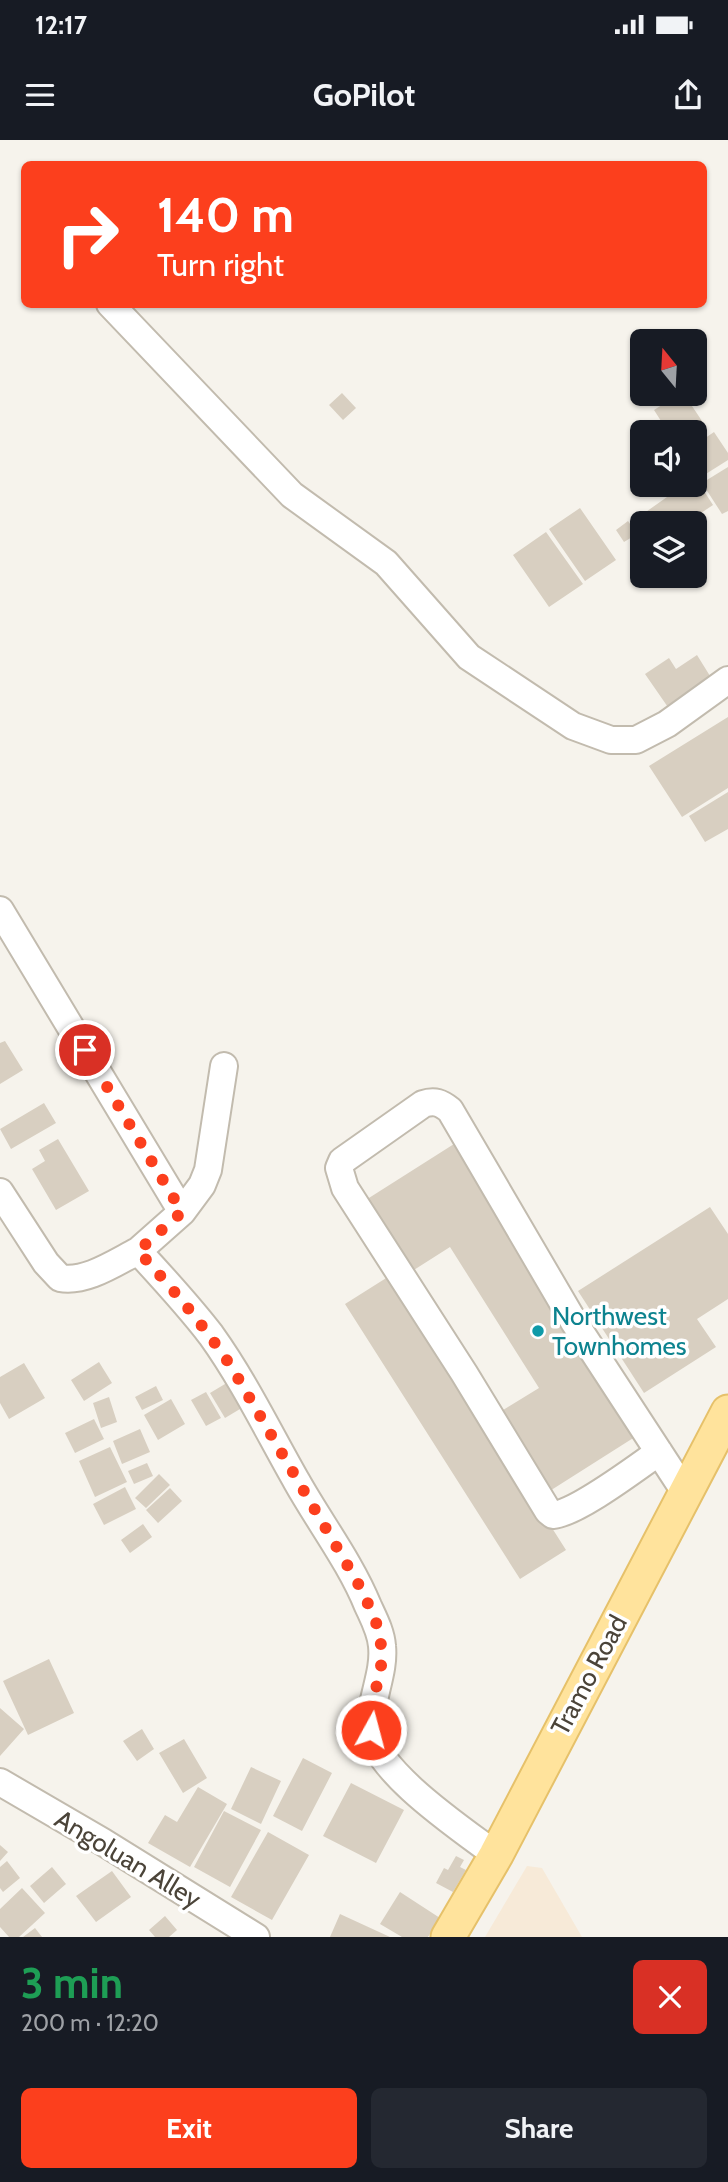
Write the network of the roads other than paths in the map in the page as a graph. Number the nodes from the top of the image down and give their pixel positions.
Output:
1 (114, 308) edge
2 (728, 680) edge
3 (0, 910) edge
4 (224, 1066) dead end
5 (0, 1192) edge
6 (182, 1212) junction
7 (138, 1251) junction
8 (728, 1412) edge
9 (659, 1452) junction
10 (685, 1492) junction
11 (0, 1782) edge
12 (496, 1855) junction
13 (256, 1937) edge
14 (447, 1937) edge

1 - 2 street
3 - 6 street
4 - 6 street
5 - 7 street
6 - 7 street
7 - 12 street
8 - 10 main road, Tramo Road
9 - 9 street
9 - 10 street
10 - 12 main road, Tramo Road
11 - 13 street, Angoluan Alley
12 - 14 main road, Tramo Road

